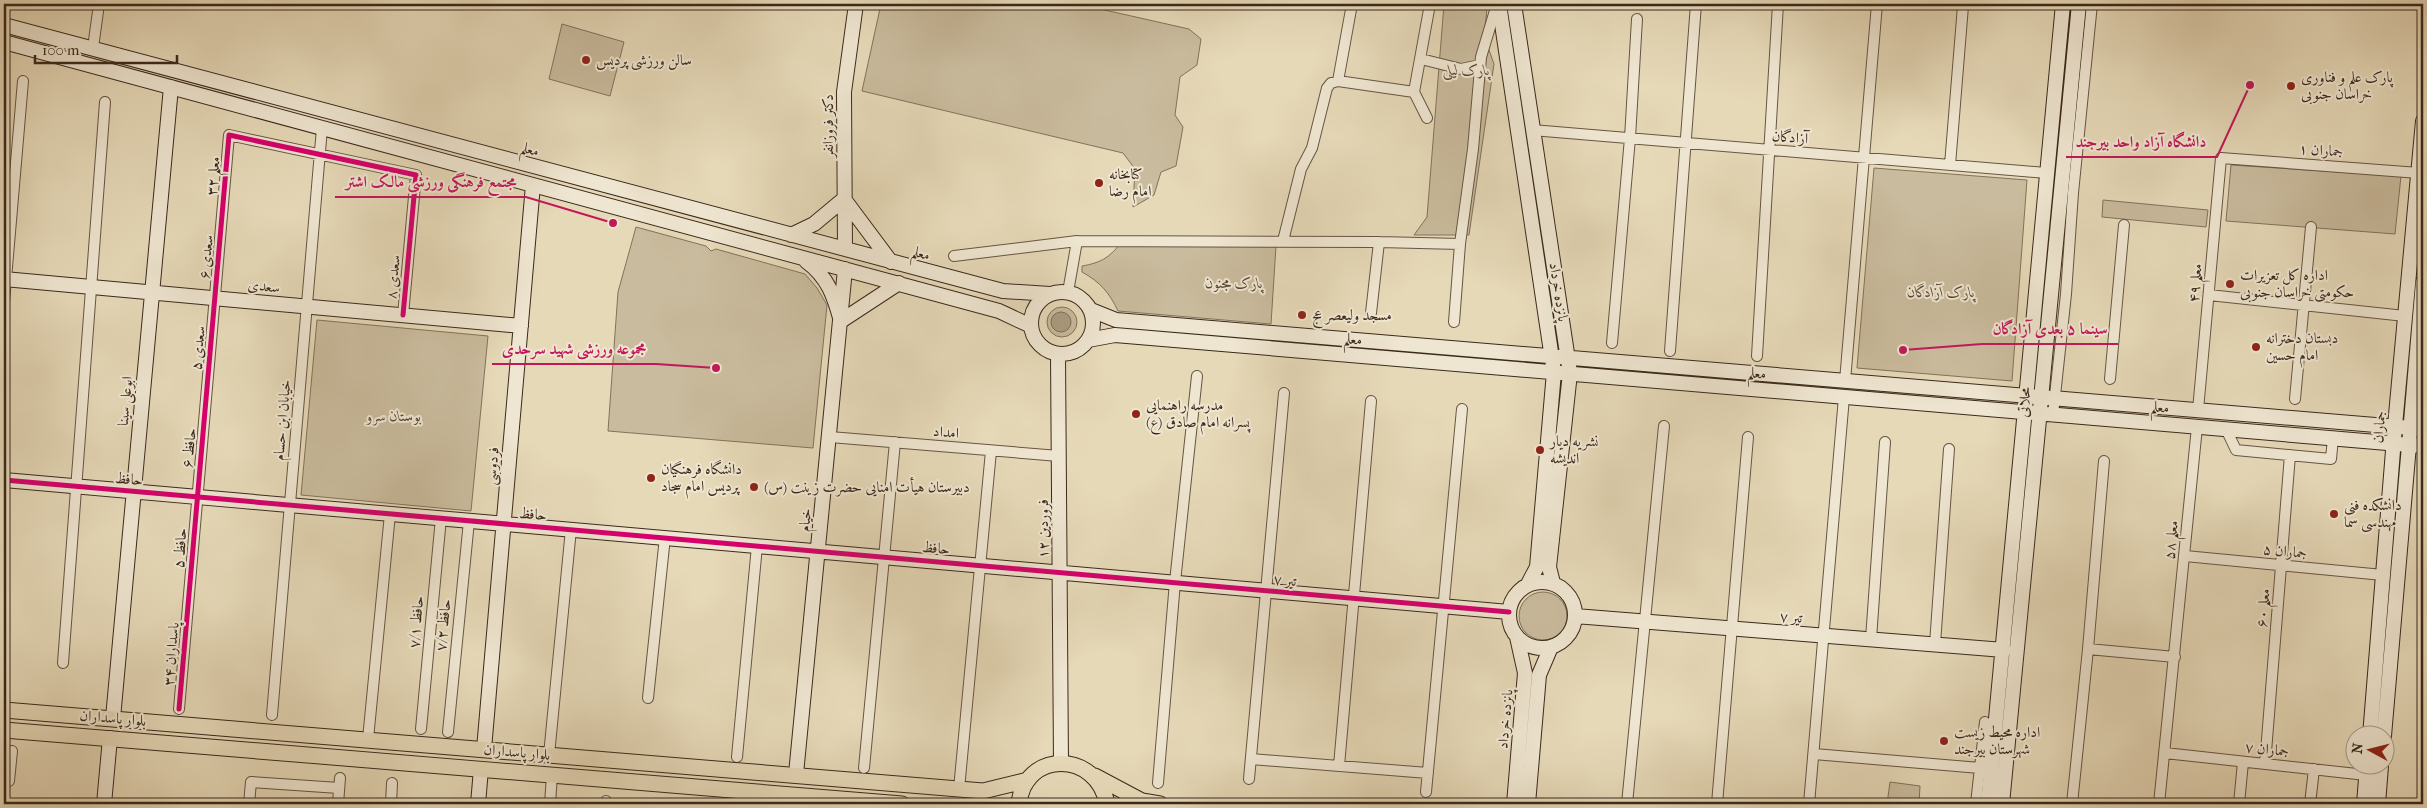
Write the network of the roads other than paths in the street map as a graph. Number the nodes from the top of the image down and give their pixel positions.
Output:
1 (99, 4) edge
2 (856, 4) edge
3 (1352, 4) edge
4 (1430, 4) edge
5 (1498, 4) edge
6 (1514, 4) edge
7 (1696, 4) edge
8 (1778, 4) edge
9 (1877, 4) edge
10 (2063, 4) edge
11 (2079, 4) edge
12 (2092, 4) edge
13 (1963, 6) dead end
14 (1638, 19) dead end
15 (4, 25) edge
16 (4, 42) edge
17 (2081, 45) junction
18 (92, 48) junction
19 (1421, 59) junction
20 (1480, 66) junction
21 (23, 81) dead end
22 (1338, 81) junction
23 (171, 87) junction
24 (1414, 92) junction
25 (105, 102) dead end
26 (1427, 118) dead end
27 (2423, 121) edge
28 (322, 128) junction
29 (1532, 130) junction
30 (1630, 138) junction
31 (1687, 143) junction
32 (1769, 150) junction
33 (320, 154) junction
34 (1864, 158) junction
35 (2222, 158) joint
36 (1950, 165) junction
37 (2419, 172) junction
38 (2046, 173) junction
39 (533, 185) junction
40 (844, 199) junction
41 (222, 218) joint
42 (2124, 225) dead end
43 (2311, 227) dead end
44 (791, 235) junction
45 (1077, 241) junction
46 (1282, 242) junction
47 (1378, 242) junction
48 (1460, 244) junction
49 (845, 249) junction
50 (954, 256) dead end
51 (800, 257) junction
52 (891, 262) junction
53 (845, 269) junction
54 (5, 280) edge
55 (2423, 282) edge
56 (899, 283) junction
57 (91, 288) junction
58 (1068, 292) junction
59 (151, 293) junction
60 (1050, 294) junction
61 (2209, 295) junction
62 (215, 298) junction
63 (4, 302) edge
64 (2304, 305) junction
65 (307, 307) junction
66 (1091, 310) junction
67 (1371, 313) dead end
68 (403, 315) junction
69 (2406, 316) junction
70 (841, 322) junction
71 (1454, 322) dead end
72 (521, 326) junction
73 (1031, 326) junction
74 (1088, 340) junction
75 (1612, 343) dead end
76 (1670, 351) dead end
77 (1058, 355) junction
78 (1757, 356) dead end
79 (1552, 357) junction
80 (1568, 358) junction
81 (1554, 372) junction
82 (1570, 373) junction
83 (1197, 376) dead end
84 (2110, 379) dead end
85 (1845, 381) junction
86 (1284, 393) dead end
87 (2027, 396) junction
88 (1844, 397) junction
89 (2048, 398) junction
90 (2296, 399) dead end
91 (206, 401) joint
92 (1371, 401) dead end
93 (1462, 409) dead end
94 (2198, 410) junction
95 (2039, 413) junction
96 (1664, 426) dead end
97 (2395, 426) junction
98 (2198, 427) junction
99 (2226, 429) junction
100 (2417, 429) edge
101 (830, 437) junction
102 (1748, 437) dead end
103 (2333, 438) junction
104 (895, 442) junction
105 (1885, 442) dead end
106 (2394, 443) junction
107 (2408, 444) junction
108 (2423, 446) edge
109 (1949, 448) dead end
110 (991, 450) junction
111 (2290, 455) junction
112 (1059, 456) junction
113 (2104, 461) dead end
114 (4, 480) edge
115 (76, 487) junction
116 (132, 492) junction
117 (196, 497) junction
118 (290, 505) junction
119 (390, 514) junction
120 (441, 518) junction
121 (469, 520) junction
122 (503, 524) junction
123 (570, 529) junction
124 (665, 538) junction
125 (757, 546) junction
126 (819, 551) junction
127 (884, 556) junction
128 (2185, 556) junction
129 (978, 565) junction
130 (2281, 566) junction
131 (1060, 572) junction
132 (2383, 575) junction
133 (1175, 582) junction
134 (1553, 583) junction
135 (1528, 584) junction
136 (1266, 591) junction
137 (1354, 598) junction
138 (188, 602) joint
139 (1443, 606) junction
140 (1509, 612) junction
141 (1575, 616) junction
142 (1644, 621) junction
143 (1733, 628) junction
144 (1825, 636) junction
145 (1517, 637) junction
146 (1871, 639) junction
147 (1935, 644) junction
148 (1551, 647) junction
149 (2088, 649) junction
150 (2004, 650) junction
151 (2175, 657) junction
152 (63, 664) dead end
153 (648, 698) dead end
154 (179, 709) dead end
155 (4, 710) edge
156 (272, 715) dead end
157 (113, 718) junction
158 (1985, 722) dead end
159 (2371, 726) edge
160 (2385, 726) edge
161 (420, 729) dead end
162 (4, 730) edge
163 (448, 732) dead end
164 (110, 738) junction
165 (368, 739) junction
166 (484, 749) junction
167 (12, 751) dead end
168 (2165, 753) junction
169 (1814, 754) junction
170 (549, 755) junction
171 (737, 757) dead end
172 (1251, 759) junction
173 (2243, 762) junction
174 (1061, 763) junction
175 (2264, 764) junction
176 (1339, 766) junction
177 (864, 768) dead end
178 (1980, 768) junction
179 (481, 769) junction
180 (2314, 769) junction
181 (2344, 770) edge
182 (1428, 773) junction
183 (796, 774) junction
184 (552, 775) junction
185 (1092, 775) junction
186 (2366, 776) edge
187 (2380, 776) edge
188 (1249, 779) dead end
189 (4, 780) edge
190 (1028, 780) junction
191 (392, 783) dead end
192 (1158, 783) dead end
193 (959, 788) junction
194 (1426, 792) dead end
195 (807, 800) edge
196 (104, 804) edge
197 (249, 804) edge
198 (338, 804) edge
199 (391, 804) edge
200 (478, 804) edge
201 (550, 804) edge
202 (902, 804) edge
203 (1019, 804) edge
204 (1106, 804) edge
205 (1160, 804) edge
206 (1514, 804) edge
207 (1528, 804) edge
208 (1627, 804) edge
209 (1718, 804) edge
210 (1809, 804) edge
211 (1976, 804) edge
212 (1988, 804) edge
213 (2002, 804) edge
214 (2072, 804) edge
215 (2159, 804) edge
216 (2239, 804) edge
217 (2310, 804) edge
218 (2364, 804) edge
219 (2378, 804) edge

1 - 18 street
2 - 40 main road, دکتر فروزانفر
3 - 22 street
4 - 19 street
5 - 20 street
5 - 79 main road, پانزده خرداد
6 - 29 main road, پانزده خرداد
7 - 31 street
8 - 32 street
9 - 34 street
10 - 38 main road, محلاتی
11 - 17 main road, محلاتی
12 - 17 street
13 - 36 street
14 - 30 street
15 - 18 main road, معلم
16 - 23 main road
17 - 89 main road, محلاتی
18 - 44 main road, معلم
19 - 20 street
19 - 24 street
20 - 48 street
21 - 54 street
22 - 24 street
22 - 46 street
23 - 28 main road
23 - 59 main road, ابوعلی سینا
24 - 26 street
25 - 57 street
27 - 37 main road, جماران
28 - 33 street, خیابان ابن حسام
28 - 39 main road
29 - 30 street, آزادگان
29 - 80 main road, پانزده خرداد
30 - 31 street, آزادگان
30 - 75 street
31 - 32 street, آزادگان
31 - 76 street
32 - 34 street, آزادگان
32 - 78 street
33 - 41 street, معلم ۳۲
33 - 65 street, خیابان ابن حسام
33 - 68 street, سعدی ۸
34 - 36 street, آزادگان
34 - 85 street
35 - 37 street, جماران ۱
35 - 61 street, معلم ۴۹
36 - 38 street, آزادگان
37 - 69 main road, جماران
38 - 87 main road, محلاتی
39 - 51 main road
39 - 72 main road, فردوسی
40 - 44 main road
40 - 49 main road, دکتر فروزانفر
40 - 52 main road
41 - 62 street, سعدی ۶
42 - 84 street
43 - 64 street
44 - 49 main road, معلم
45 - 46 street
45 - 50 street
45 - 58 street
46 - 47 street
47 - 48 street
47 - 67 street
48 - 71 street
49 - 52 main road, معلم
51 - 53 main road
51 - 70 main road
52 - 60 main road, معلم
53 - 56 main road
53 - 70 main road, خیام
54 - 57 main road, سعدی
54 - 63 street
55 - 100 main road, جماران
56 - 70 main road
56 - 73 main road
57 - 59 main road, سعدی
57 - 115 street
58 - 60 main road
58 - 66 main road
59 - 62 main road, سعدی
59 - 116 main road, ابوعلی سینا
60 - 73 main road
61 - 64 street
61 - 94 street, معلم ۴۹
62 - 65 main road, سعدی
62 - 91 street, سعدی ۵
64 - 69 street
64 - 90 street
65 - 68 main road, سعدی
65 - 118 street, خیابان ابن حسام
66 - 74 main road
66 - 79 main road, معلم
68 - 72 main road, سعدی
69 - 97 main road, جماران
70 - 101 main road, خیام
72 - 122 main road, فردوسی
73 - 77 main road
74 - 77 main road
74 - 81 main road, معلم
77 - 112 main road, ۱۲ فروردین
79 - 80 main road, معلم
79 - 81 main road, پانزده خرداد
80 - 82 main road, پانزده خرداد
80 - 85 main road, معلم
81 - 82 main road, معلم
81 - 135 main road, پانزده خرداد
82 - 88 main road, معلم
82 - 134 main road, پانزده خرداد
83 - 133 street
85 - 87 main road, معلم
86 - 136 street
87 - 89 main road, معلم
87 - 95 main road, محلاتی
88 - 95 main road, معلم
88 - 144 street
89 - 94 main road, معلم
89 - 95 main road, محلاتی
91 - 117 street, حافظ ۶
92 - 137 street
93 - 139 street
94 - 97 main road, معلم
95 - 98 main road, معلم
95 - 150 main road, محلاتی
95 - 213 main road, محلاتی
96 - 142 street
97 - 100 main road, معلم
97 - 106 main road, جماران
98 - 99 main road, معلم
98 - 128 street, معلم ۵۸
99 - 103 main road, معلم
99 - 111 street
100 - 107 main road, جماران
101 - 104 street, امداد
101 - 126 main road, خیام
102 - 143 street
103 - 106 main road, معلم
103 - 111 street
104 - 110 street, امداد
104 - 127 street
105 - 146 street
106 - 107 main road, معلم
106 - 132 main road, جماران
107 - 108 main road, معلم
107 - 160 main road, جماران
109 - 147 street
110 - 112 street, امداد
110 - 129 street
111 - 130 street, معلم ۶۰
112 - 131 main road, ۱۲ فروردین
113 - 149 street
114 - 115 main road, حافظ
115 - 116 main road, حافظ
115 - 152 street
116 - 117 main road, حافظ
116 - 157 main road, ابوعلی سینا
117 - 118 main road, حافظ
117 - 138 street, حافظ ۵
118 - 119 main road, حافظ
118 - 156 street, خیابان ابن حسام
119 - 120 main road, حافظ
119 - 165 street
120 - 121 main road, حافظ
120 - 161 street, حافظ ۷/۱
121 - 122 main road, حافظ
121 - 163 street, حافظ ۷/۲
122 - 123 main road, حافظ
122 - 166 main road, فردوسی
123 - 124 main road, حافظ
123 - 170 street
124 - 125 main road, حافظ
124 - 153 street
125 - 126 main road, حافظ
125 - 171 street
126 - 127 main road, حافظ
126 - 183 main road, خیام
127 - 129 main road, حافظ
127 - 177 street
128 - 130 street, جماران ۵
128 - 151 street, معلم ۵۸
129 - 131 main road, حافظ
129 - 193 street
130 - 132 street, جماران ۵
130 - 175 street, معلم ۶۰
131 - 133 main road, ۷ تیر
131 - 174 main road, ۱۲ فروردین
132 - 159 main road, جماران
133 - 136 main road, ۷ تیر
133 - 192 street
134 - 135 main road
134 - 141 main road
135 - 140 main road
136 - 137 main road, ۷ تیر
136 - 172 street
137 - 139 main road, ۷ تیر
137 - 176 street
138 - 154 street, پاسداران ۳۴
139 - 140 main road, ۷ تیر
139 - 182 street
140 - 145 main road
141 - 142 main road, ۷ تیر
141 - 148 main road
142 - 143 main road, ۷ تیر
142 - 208 street
143 - 144 main road, ۷ تیر
143 - 209 street
144 - 146 main road, ۷ تیر
144 - 169 street
145 - 148 main road
145 - 206 main road, پانزده خرداد
146 - 147 main road, ۷ تیر
147 - 150 main road, ۷ تیر
148 - 207 main road, پانزده خرداد
149 - 151 street
149 - 214 street
150 - 212 main road, محلاتی
151 - 168 street, معلم ۵۸
155 - 157 main road, بلوار پاسداران
157 - 165 main road, بلوار پاسداران
158 - 178 street
162 - 164 main road, بلوار پاسداران
164 - 179 main road, بلوار پاسداران
164 - 196 main road
165 - 166 main road, بلوار پاسداران
166 - 170 main road, بلوار پاسداران
167 - 189 street
168 - 173 street, جماران ۷
168 - 215 street, معلم ۵۸
169 - 178 street
169 - 210 street
170 - 183 main road, بلوار پاسداران
172 - 176 street
172 - 188 street
173 - 175 street, جماران ۷
173 - 216 street
174 - 185 main road
174 - 190 main road, بلوار پاسداران
175 - 180 street, جماران ۷
176 - 182 street
178 - 211 street
179 - 184 main road, بلوار پاسداران
179 - 200 main road
180 - 181 street, جماران ۷
180 - 217 street
182 - 194 street
183 - 193 main road, بلوار پاسداران
184 - 195 main road, بلوار پاسداران
184 - 201 street
185 - 204 main road
185 - 205 main road
186 - 218 main road
187 - 219 main road
190 - 193 main road, بلوار پاسداران
190 - 203 main road
191 - 199 street
195 - 202 main road, بلوار پاسداران
197 - 198 street

